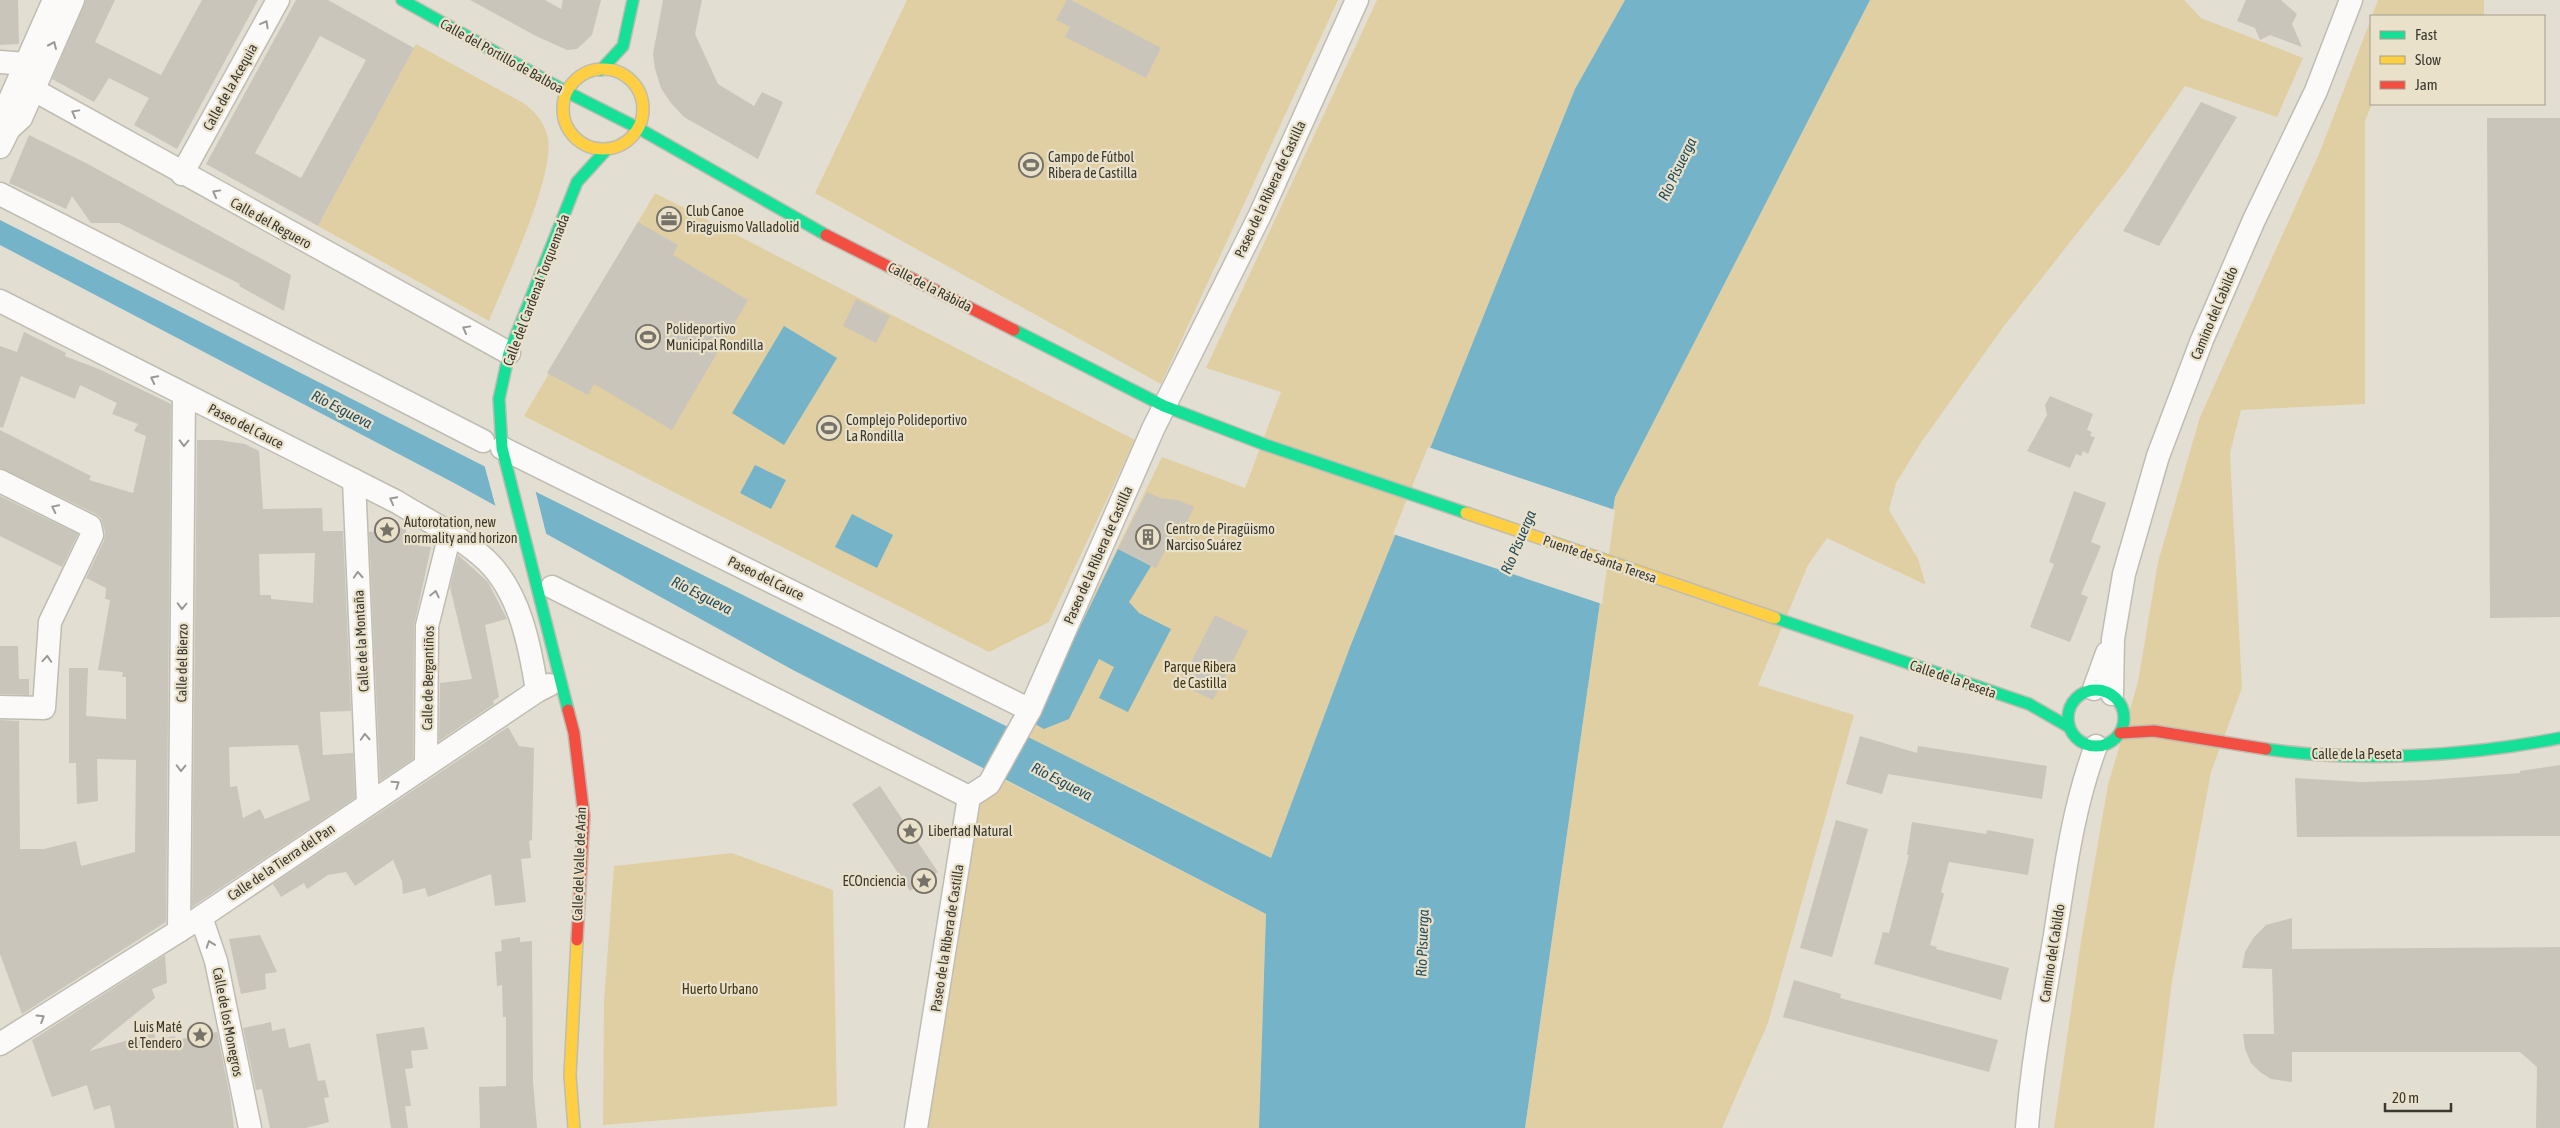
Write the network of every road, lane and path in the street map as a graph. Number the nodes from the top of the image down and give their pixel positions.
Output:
1 (54, 0) edge
2 (73, 0) edge
3 (278, 0) edge
4 (402, 0) edge
5 (632, 0) edge
6 (1357, 0) edge
7 (2351, 0) edge
8 (623, 46) junction
9 (0, 62) edge
10 (26, 64) junction
11 (601, 70) junction
12 (630, 80) junction
13 (34, 90) junction
14 (567, 92) junction
15 (603, 111) joint
16 (11, 120) edge
17 (638, 128) junction
18 (577, 140) junction
19 (0, 147) edge
20 (607, 149) junction
21 (182, 174) junction
22 (577, 182) junction
23 (0, 194) edge
24 (0, 301) edge
25 (509, 353) junction
26 (184, 395) junction
27 (1164, 406) junction
28 (493, 444) junction
29 (1266, 445) joint
30 (354, 480) junction
31 (0, 481) edge
32 (450, 534) junction
33 (528, 545) joint
34 (552, 587) dead end
35 (1878, 654) joint
36 (561, 680) junction
37 (537, 690) junction
38 (2103, 692) junction
39 (2029, 704) junction
40 (2071, 704) junction
41 (0, 707) edge
42 (2124, 714) junction
43 (1026, 718) junction
44 (2069, 727) junction
45 (2154, 731) junction
46 (2120, 733) junction
47 (2560, 738) edge
48 (2091, 745) junction
49 (426, 764) junction
50 (969, 797) junction
51 (368, 803) junction
52 (201, 917) junction
53 (179, 931) junction
54 (0, 1043) edge
55 (250, 1128) edge
56 (574, 1128) edge
57 (916, 1128) edge
58 (2027, 1128) edge

1 - 10 street
13 -> 2 street
21 -> 3 street, Calle de la Acequia
4 - 14 main road, Calle del Portillo de Balboa
5 - 8 main road
6 - 27 street, Paseo de la Ribera de Castilla
7 - 38 street, Camino del Cabildo
8 - 11 main road
8 - 12 main road
9 - 10 street
10 - 16 street
11 - 12 main road
11 - 14 main road
12 - 17 main road
13 - 16 street
21 -> 13 street, Calle del Reguero
14 - 15 main road, Calle del Portillo de Balboa
14 - 18 main road
15 - 17 main road, Calle de la Rábida
16 - 19 street
17 - 20 main road, Calle del Cardenal Torquemada
17 - 27 main road, Calle de la Rábida
18 - 20 main road
18 - 22 main road, Calle del Cardenal Torquemada
20 - 22 main road, Calle del Cardenal Torquemada
25 -> 21 street, Calle del Reguero
22 - 25 main road, Calle del Cardenal Torquemada
23 - 28 street, Paseo del Cauce
26 -> 24 street, Paseo del Cauce
25 - 28 main road, Calle del Cardenal Torquemada
26 - 30 street, Paseo del Cauce
26 -> 53 street, Calle del Bierzo
27 - 29 main road, Calle de la Rábida
27 - 43 street, Paseo de la Ribera de Castilla
28 - 33 main road, Calle del Cardenal Torquemada
28 - 43 street, Paseo del Cauce
29 - 35 main road, Puente de Santa Teresa
32 -> 30 street, Paseo del Cauce
51 -> 30 street, Calle de la Montaña
41 -> 31 street
32 - 37 street, Paseo del Cauce
49 -> 32 street, Calle de Bergantiños
33 - 36 main road, Calle del Valle de Arán
34 - 50 street
35 - 39 main road, Calle de la Peseta
36 - 37 street, Calle de la Tierra del Pan
36 - 56 main road, Calle del Valle de Arán
37 - 49 street, Calle de la Tierra del Pan
38 - 40 main road
38 - 42 main road
39 - 40 main road, Calle de la Peseta
39 - 44 main road, Calle de la Peseta
40 - 44 main road
42 - 45 main road, Calle de la Peseta
42 - 46 main road
43 - 50 street, Paseo de la Ribera de Castilla
44 - 48 main road
45 - 46 main road, Calle de la Peseta
45 - 47 main road, Calle de la Peseta
46 - 48 main road
48 - 58 street, Camino del Cabildo
51 -> 49 street, Calle de la Tierra del Pan
50 - 57 street, Paseo de la Ribera de Castilla
51 - 52 street, Calle de la Tierra del Pan
52 - 53 street, Calle de la Tierra del Pan
55 -> 52 street, Calle de los Monegros
54 -> 53 street, Calle de la Tierra del Pan

